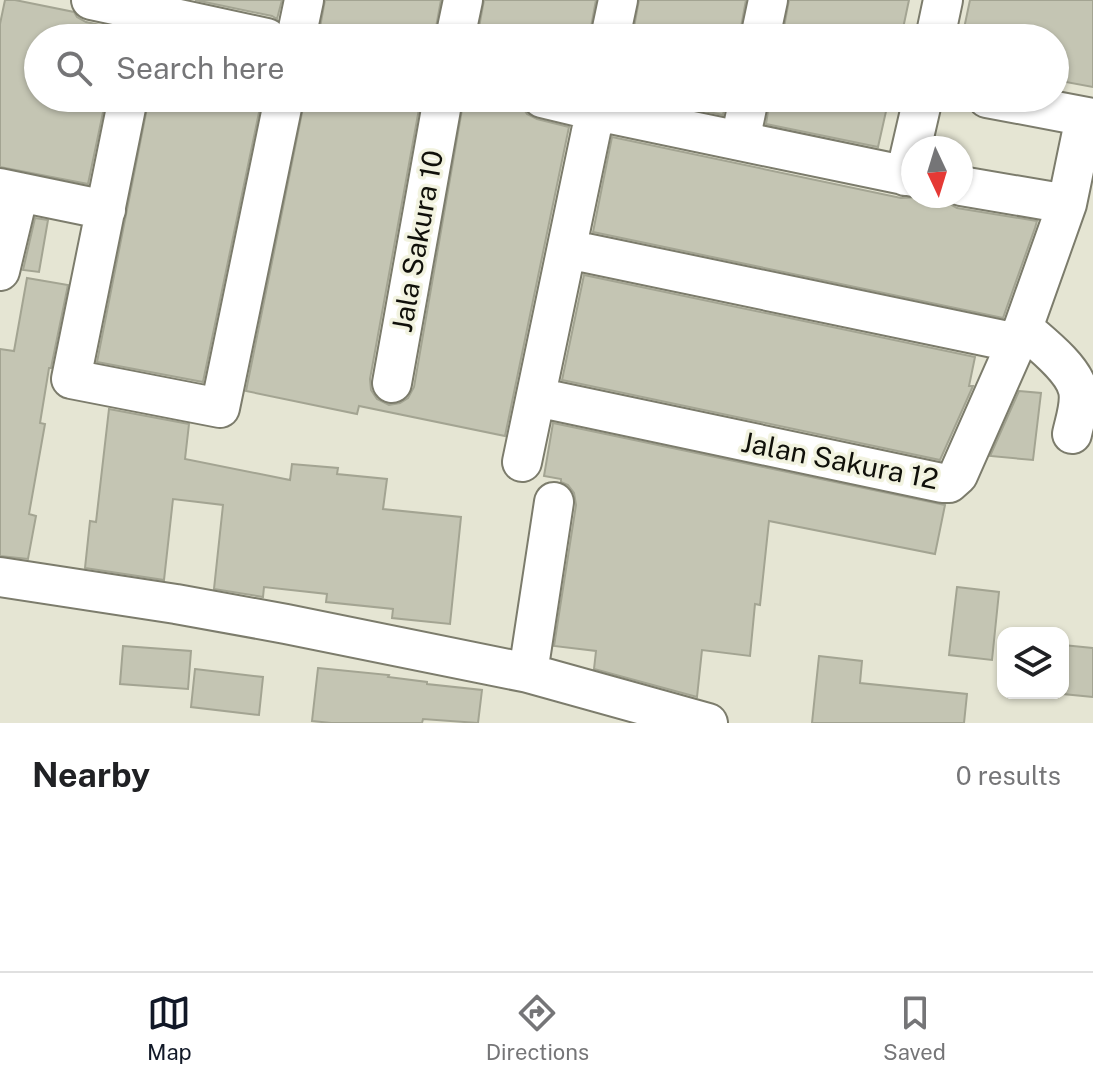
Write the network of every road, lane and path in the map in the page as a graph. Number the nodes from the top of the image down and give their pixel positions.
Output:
1 (91, 0) edge
2 (304, 0) edge
3 (463, 0) edge
4 (618, 0) edge
5 (768, 0) edge
6 (943, 0) edge
7 (144, 16) edge
8 (189, 24) edge
9 (299, 24) edge
10 (458, 24) edge
11 (613, 24) edge
12 (763, 24) edge
13 (938, 24) edge
14 (125, 112) edge
15 (281, 112) edge
16 (440, 112) edge
17 (596, 112) edge
18 (625, 112) edge
19 (746, 112) edge
20 (920, 112) edge
21 (1058, 112) edge
22 (1089, 118) edge
23 (916, 136) edge
24 (740, 141) junction
25 (901, 174) edge
26 (973, 188) edge
27 (10, 190) edge
28 (1067, 204) junction
29 (106, 210) junction
30 (567, 249) junction
31 (0, 271) edge
32 (1020, 336) junction
33 (392, 383) dead end
34 (536, 397) junction
35 (1072, 434) dead end
36 (522, 462) dead end
37 (554, 502) dead end
38 (0, 577) edge
39 (528, 673) junction
40 (708, 723) edge

1 - 7 street
2 - 9 street
3 - 10 street
4 - 11 street
5 - 12 street
6 - 13 street
7 - 8 street
14 - 29 street
15 - 29 street
16 - 33 street, Jala Sakura 10
17 - 30 street
18 - 24 street
19 - 24 street
20 - 23 street
21 - 22 street
22 - 28 street, Jalan Sakura 12
24 - 25 street
26 - 28 street
27 - 29 street
27 - 31 street
28 - 32 street, Jalan Sakura 12
30 - 32 street
30 - 34 street
32 - 34 street, Jalan Sakura 12
32 - 35 street
34 - 36 street
37 - 39 street
38 - 39 street
39 - 40 street

